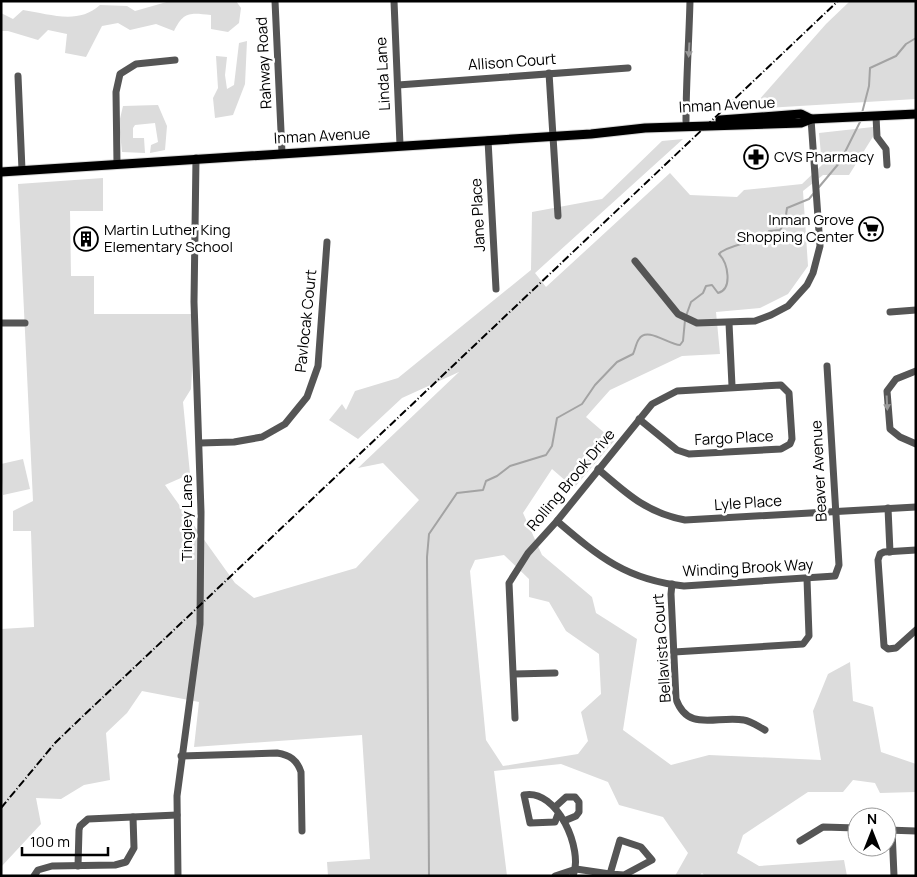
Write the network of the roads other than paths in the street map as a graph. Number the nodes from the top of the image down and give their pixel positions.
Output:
1 (275, 1) edge
2 (684, 1) edge
3 (690, 1) edge
4 (394, 2) edge
5 (689, 20) junction
6 (175, 60) dead end
7 (628, 68) dead end
8 (549, 73) junction
9 (18, 76) dead end
10 (398, 85) junction
11 (916, 114) edge
12 (876, 116) junction
13 (811, 119) junction
14 (686, 121) junction
15 (645, 128) junction
16 (553, 136) junction
17 (488, 140) junction
18 (400, 146) junction
19 (282, 153) junction
20 (196, 158) junction
21 (117, 164) junction
22 (887, 165) dead end
23 (22, 170) junction
24 (1, 172) edge
25 (558, 216) dead end
26 (327, 242) dead end
27 (635, 261) dead end
28 (496, 289) dead end
29 (916, 310) edge
30 (890, 312) dead end
31 (1, 323) edge
32 (25, 323) dead end
33 (729, 323) junction
34 (827, 366) dead end
35 (916, 371) edge
36 (732, 386) junction
37 (789, 394) joint
38 (639, 418) junction
39 (200, 443) junction
40 (916, 444) edge
41 (598, 469) junction
42 (916, 507) edge
43 (888, 508) junction
44 (835, 511) junction
45 (557, 521) junction
46 (916, 550) edge
47 (890, 552) junction
48 (838, 573) joint
49 (807, 579) junction
50 (672, 584) junction
51 (916, 630) edge
52 (674, 652) junction
53 (556, 673) dead end
54 (514, 674) junction
55 (515, 718) dead end
56 (765, 730) dead end
57 (181, 756) junction
58 (556, 810) junction
59 (177, 815) junction
60 (133, 816) junction
61 (564, 821) junction
62 (847, 828) edge
63 (897, 830) edge
64 (302, 831) dead end
65 (916, 831) edge
66 (800, 841) dead end
67 (892, 857) edge
68 (78, 866) junction
69 (574, 872) edge
70 (610, 874) junction
71 (34, 876) edge
72 (178, 876) edge
73 (555, 876) edge
74 (894, 876) edge

1 - 19 street, Rahway Road
2 - 5 street
3 - 5 street
4 - 10 street, Linda Lane
5 -> 14 street
6 - 21 street
7 - 8 street, Allison Court
8 - 10 street, Allison Court
8 - 16 street
9 - 23 street
10 - 18 street, Linda Lane
11 - 12 main road, Inman Avenue
12 - 13 main road, Inman Avenue
12 - 22 street
13 - 14 main road, Inman Avenue
13 - 15 main road, Inman Avenue
13 - 33 street
14 - 15 main road, Inman Avenue
15 - 16 main road, Inman Avenue
16 - 17 main road, Inman Avenue
16 - 25 street
17 - 18 main road, Inman Avenue
17 - 28 street, Jane Place
18 - 19 main road, Inman Avenue
19 - 20 main road, Inman Avenue
20 - 21 main road, Inman Avenue
20 - 39 street, Tingley Lane
21 - 23 main road, Inman Avenue
23 - 24 main road, Inman Avenue
26 - 39 street, Pavlocak Court
27 - 33 street
29 - 30 street
31 - 32 street
33 - 36 street
34 - 44 street, Beaver Avenue
35 -> 40 street
36 - 37 street, Rolling Brook Drive
36 - 38 street, Rolling Brook Drive
37 - 38 street, Fargo Place
38 - 41 street, Rolling Brook Drive
39 - 57 street, Tingley Lane
41 - 44 street, Lyle Place
41 - 45 street, Rolling Brook Drive
42 - 43 street, Lyle Place
43 - 44 street, Lyle Place
43 - 47 street
44 - 48 street, Beaver Avenue
45 - 50 street, Winding Brook Way
45 - 54 street, Rolling Brook Drive
46 - 47 street
47 - 51 street
48 - 49 street, Winding Brook Way
49 - 50 street, Winding Brook Way
49 - 52 street
50 - 52 street, Bellavista Court
52 - 56 street, Bellavista Court
53 - 54 street
54 - 55 street, Rolling Brook Drive
57 - 59 street, Tingley Lane
57 - 64 street
58 - 58 street
58 - 61 street
58 - 61 street
59 - 60 street
59 - 72 street, Tingley Lane
60 - 68 street
60 - 68 street
61 - 69 street
62 - 66 street
63 - 65 street
67 - 74 street
68 - 71 street
69 - 70 street
69 - 73 street
70 - 70 street

